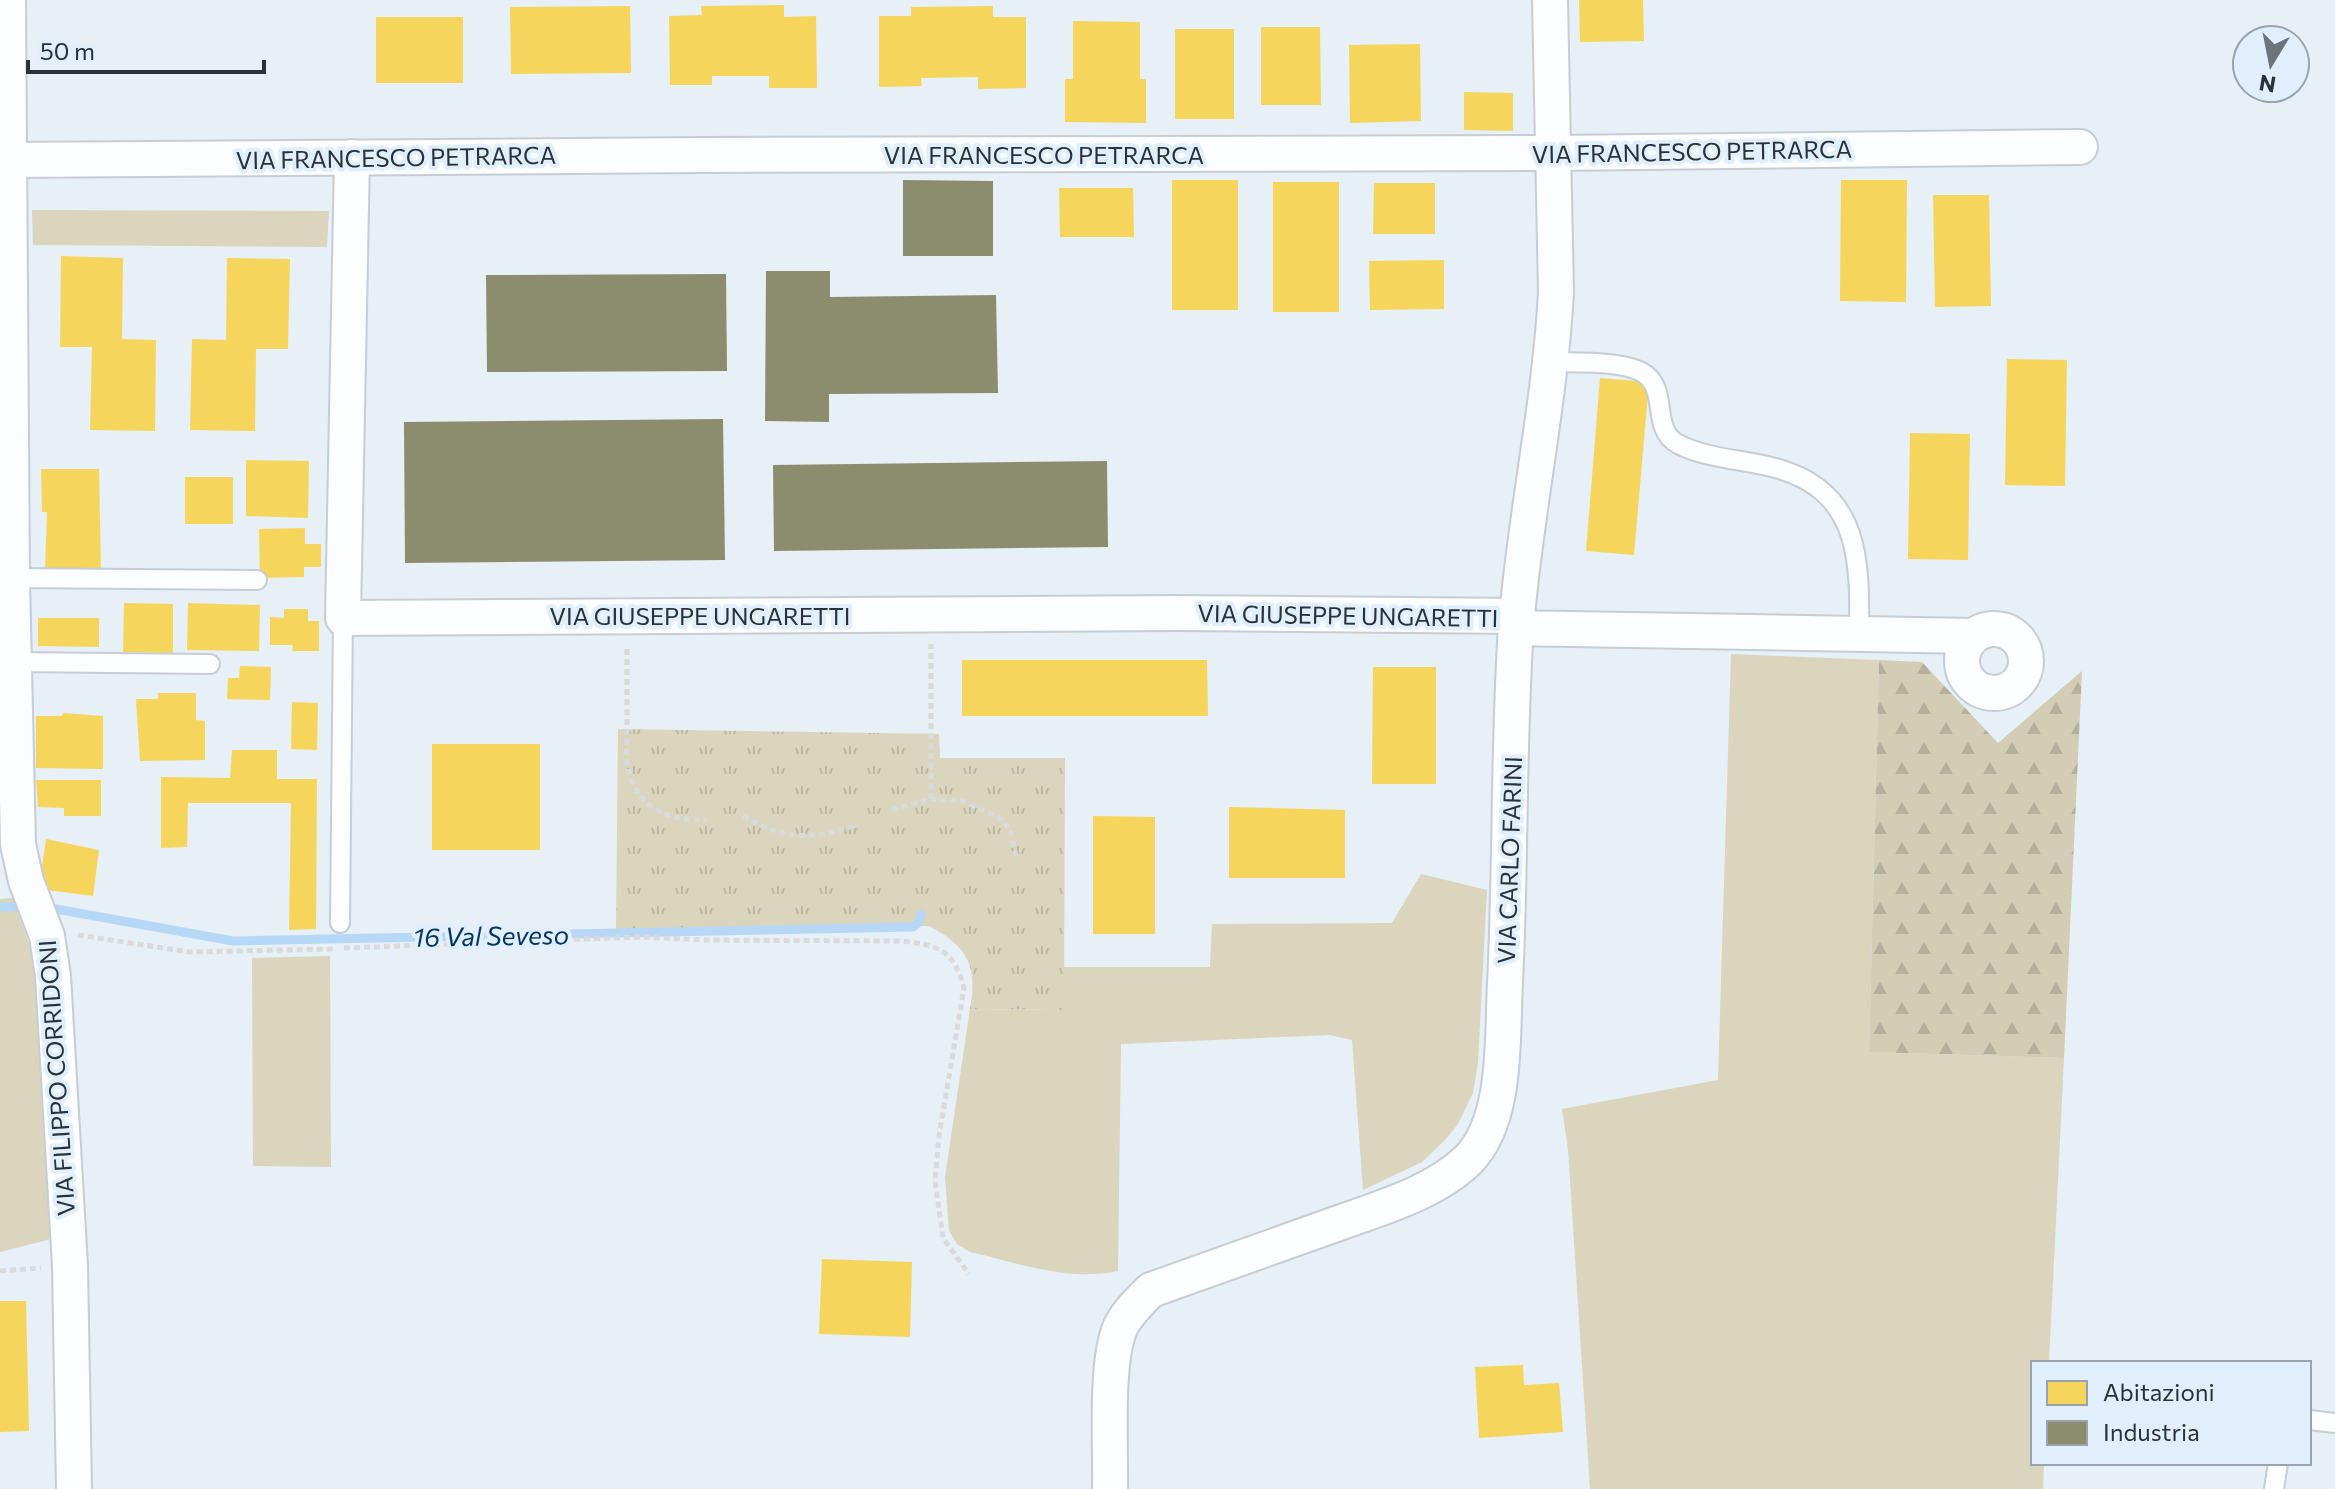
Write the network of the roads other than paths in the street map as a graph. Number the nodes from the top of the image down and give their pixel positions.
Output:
1 (1550, 0) edge
2 (5, 1) edge
3 (2080, 147) dead end
4 (1552, 153) junction
5 (352, 157) junction
6 (9, 160) junction
7 (1550, 362) junction
8 (12, 578) junction
9 (257, 580) dead end
10 (343, 618) junction
11 (1517, 622) junction
12 (1859, 634) junction
13 (1900, 635) junction
14 (1973, 636) junction
15 (13, 662) junction
16 (210, 664) dead end
17 (1963, 670) junction
18 (340, 923) dead end
19 (2311, 1420) edge
20 (2335, 1423) edge
21 (2278, 1465) edge
22 (74, 1489) edge
23 (1110, 1489) edge
24 (2274, 1489) edge

1 - 4 street, VIA CARLO FARINI
2 - 6 street, VIA FILIPPO CORRIDONI
3 - 4 street, VIA FRANCESCO PETRARCA
4 - 5 street, VIA FRANCESCO PETRARCA
4 - 7 street, VIA CARLO FARINI
5 - 6 street, VIA FRANCESCO PETRARCA
5 - 10 street
6 - 8 street, VIA FILIPPO CORRIDONI
7 - 11 street, VIA CARLO FARINI
7 - 12 lane
8 - 9 lane
8 - 15 street, VIA FILIPPO CORRIDONI
10 - 11 street, VIA GIUSEPPE UNGARETTI
10 - 18 lane
11 - 12 street, VIA GIUSEPPE UNGARETTI
11 - 23 street, VIA CARLO FARINI
12 - 13 street, VIA GIUSEPPE UNGARETTI
13 - 14 street, VIA GIUSEPPE UNGARETTI
13 - 17 street, VIA GIUSEPPE UNGARETTI
14 - 17 street
14 - 17 street
15 - 16 lane
15 - 22 street, VIA FILIPPO CORRIDONI
19 - 20 lane
21 - 24 lane

